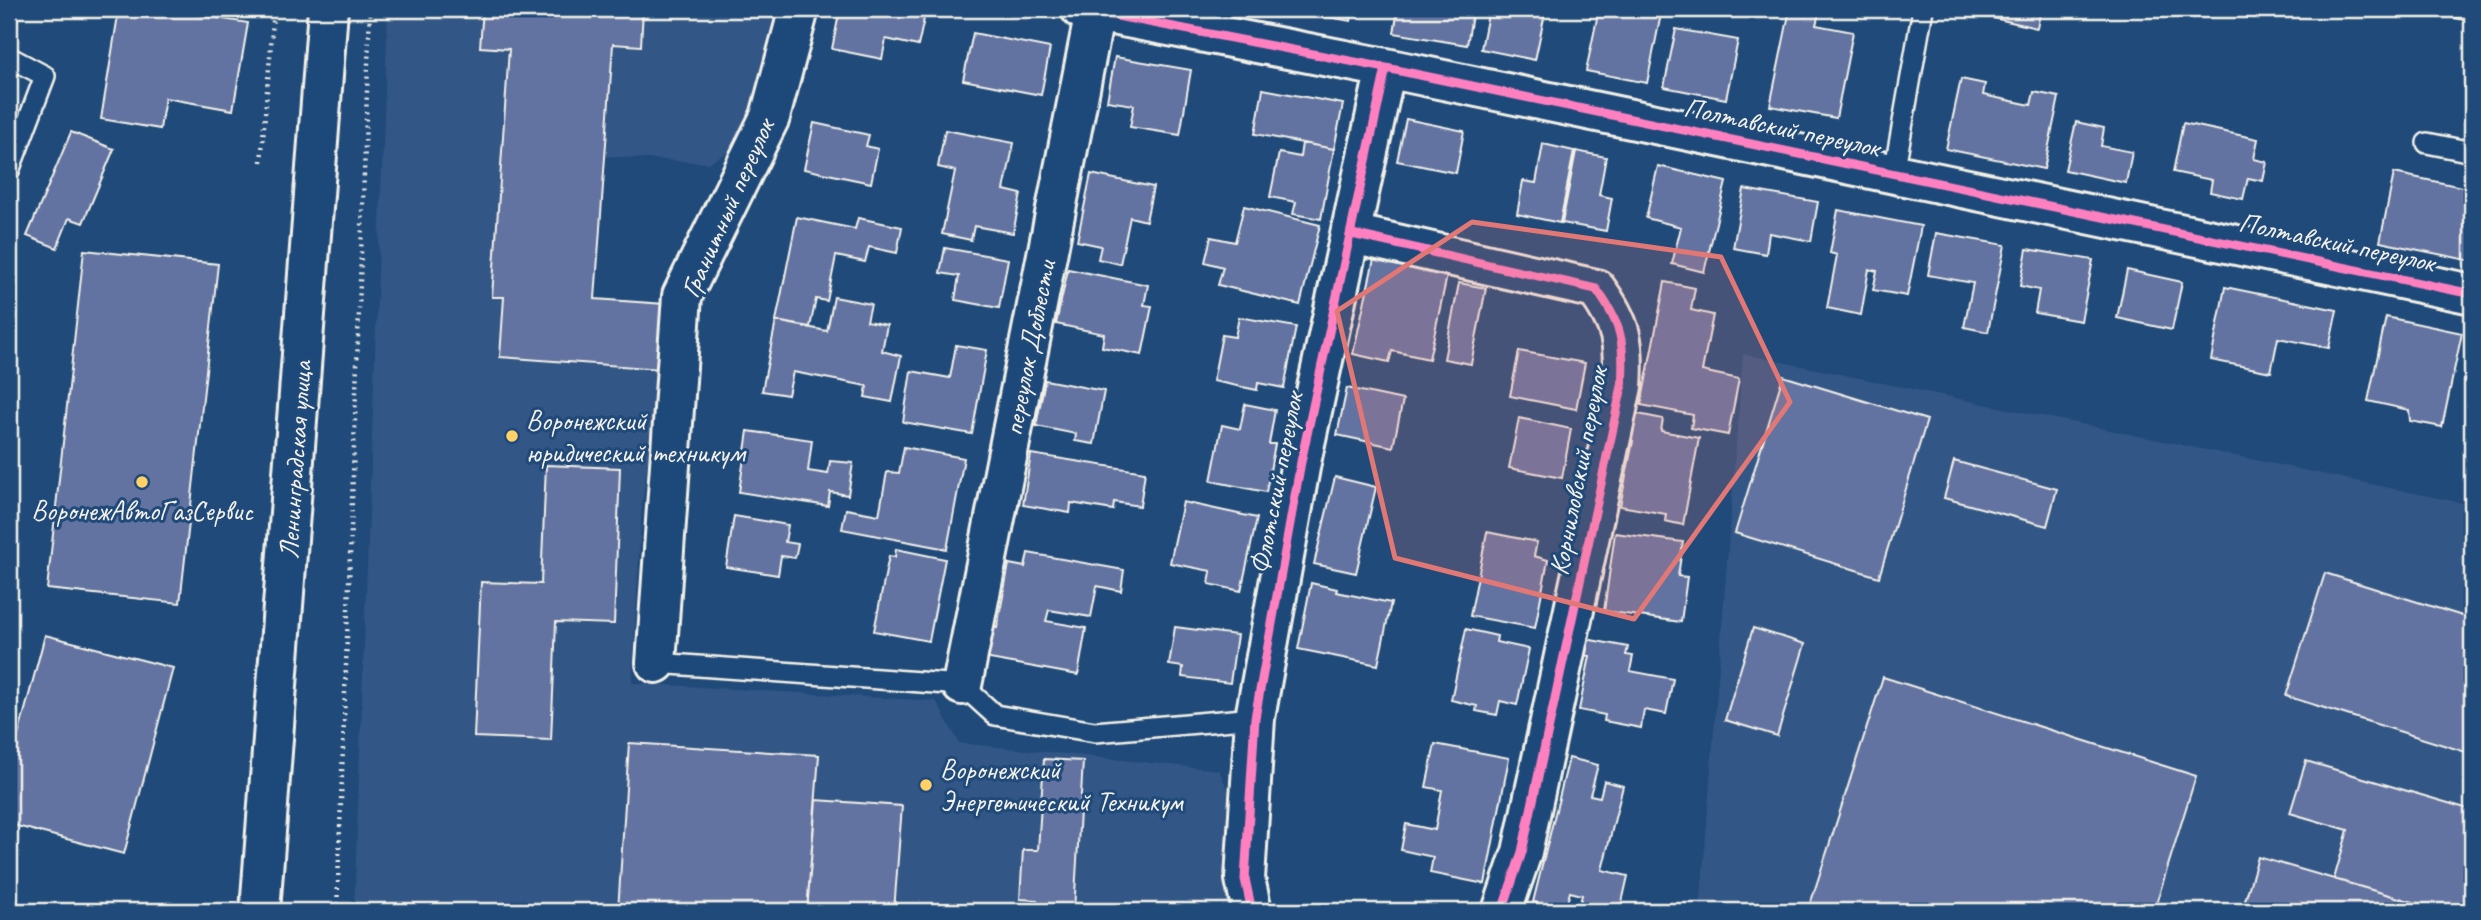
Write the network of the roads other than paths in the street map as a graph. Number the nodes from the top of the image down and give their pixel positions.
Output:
1 (328, 9) edge
2 (799, 9) edge
3 (1923, 9) edge
4 (1088, 10) edge
5 (9, 57) edge
6 (1385, 68) junction
7 (2427, 143) dead end
8 (2472, 152) edge
9 (9, 171) edge
10 (1894, 173) junction
11 (1352, 234) junction
12 (2472, 294) edge
13 (656, 663) joint
14 (962, 685) junction
15 (1255, 718) junction
16 (260, 911) edge
17 (1252, 911) edge
18 (1502, 911) edge

1 - 16 street, Ленинградская улица
2 - 13 street, Гранитный переулок
3 - 10 lane
4 - 6 street, Полтавский переулок
4 - 14 street, переулок Доблести
5 - 9 lane
6 - 10 street, Полтавский переулок
6 - 11 street, Флотский переулок
7 - 8 lane
10 - 12 street, Полтавский переулок
11 - 15 street, Флотский переулок
11 - 18 street, Корниловский переулок
13 - 14 lane
14 - 15 lane
15 - 17 street, Флотский переулок

